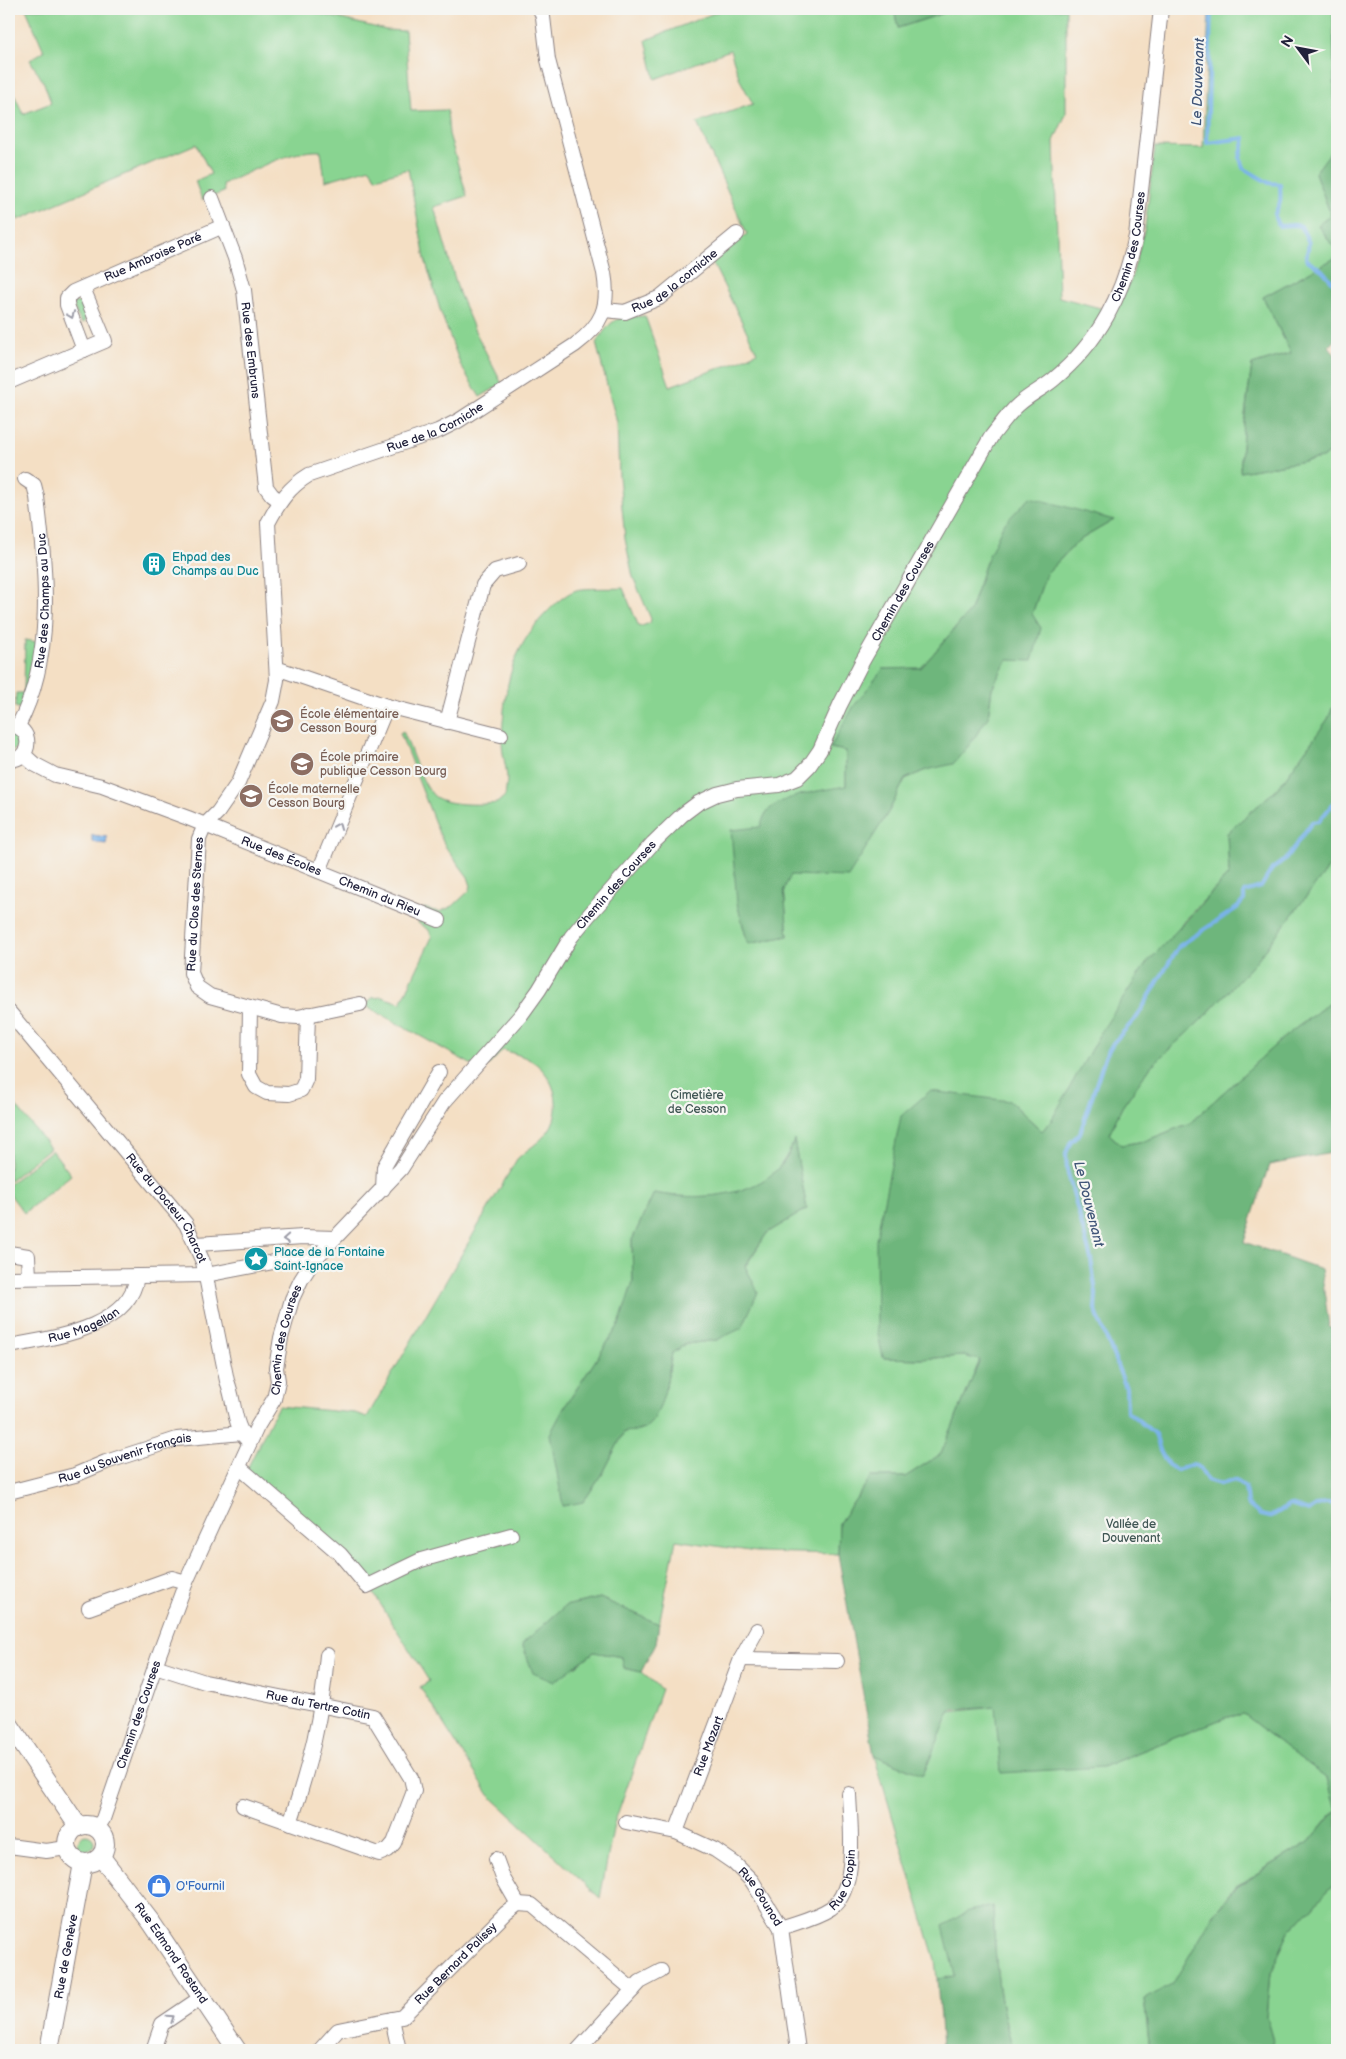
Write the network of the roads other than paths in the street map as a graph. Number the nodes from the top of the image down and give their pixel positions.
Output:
1 (1162, 9) edge
2 (542, 12) edge
3 (212, 198) dead end
4 (223, 226) junction
5 (737, 234) dead end
6 (83, 288) junction
7 (605, 310) junction
8 (84, 350) junction
9 (9, 382) edge
10 (25, 479) dead end
11 (280, 501) junction
12 (519, 564) dead end
13 (277, 670) junction
14 (388, 706) junction
15 (447, 722) junction
16 (13, 726) edge
17 (501, 735) dead end
18 (24, 755) junction
19 (9, 760) edge
20 (205, 825) junction
21 (319, 871) junction
22 (440, 920) dead end
23 (360, 1004) dead end
24 (250, 1008) junction
25 (9, 1012) edge
26 (308, 1014) junction
27 (439, 1072) dead end
28 (383, 1189) junction
29 (335, 1238) junction
30 (197, 1244) junction
31 (9, 1253) edge
32 (313, 1261) junction
33 (206, 1275) junction
34 (137, 1276) junction
35 (28, 1277) junction
36 (9, 1278) edge
37 (9, 1346) edge
38 (246, 1438) junction
39 (239, 1467) junction
40 (9, 1492) edge
41 (511, 1535) dead end
42 (186, 1582) junction
43 (89, 1608) dead end
44 (757, 1630) dead end
45 (327, 1655) dead end
46 (741, 1659) junction
47 (837, 1661) dead end
48 (155, 1666) junction
49 (322, 1705) junction
50 (9, 1724) edge
51 (849, 1794) dead end
52 (243, 1806) dead end
53 (626, 1822) dead end
54 (290, 1823) junction
55 (78, 1826) junction
56 (97, 1828) junction
57 (676, 1832) junction
58 (9, 1846) edge
59 (67, 1848) junction
60 (101, 1857) junction
61 (496, 1859) dead end
62 (83, 1864) junction
63 (518, 1904) junction
64 (781, 1928) junction
65 (661, 1971) dead end
66 (633, 1990) junction
67 (202, 1997) junction
68 (392, 2019) junction
69 (48, 2050) edge
70 (153, 2050) edge
71 (238, 2050) edge
72 (320, 2050) edge
73 (399, 2050) edge
74 (578, 2050) edge
75 (798, 2050) edge

1 - 28 street, Chemin des Courses
2 - 7 street
3 - 4 street, Rue des Embruns
4 - 6 street, Rue Ambroise Paré
4 - 11 street, Rue des Embruns
5 - 7 street, Rue de la corniche
6 -> 8 street, Rue Ambroise Paré
6 - 8 street
7 - 11 street, Rue de la Corniche
8 - 9 street
10 - 16 street, Rue des Champs au Duc
11 - 13 street, Rue de la Corniche
12 - 15 street
13 - 14 street
13 - 20 street, Rue de la Corniche
14 - 15 street
21 -> 14 street, Rue des Écoles
15 - 17 street
16 - 18 street
18 - 19 street
18 - 20 street, Rue des Écoles
20 - 21 street, Rue des Écoles
20 - 24 street, Rue du Clos des Sternes
21 - 22 street, Chemin du Rieu
23 - 26 street, Rue du Clos des Sternes
24 - 26 street, Rue du Clos des Sternes
24 - 26 street
25 - 30 street, Rue du Docteur Charcot
27 - 28 street
28 - 29 street, Chemin des Courses
29 -> 30 street
29 - 32 street, Chemin des Courses
30 - 33 street, Rue du Docteur Charcot
31 - 35 street
32 - 33 street
32 - 38 street, Chemin des Courses
33 - 34 street
33 - 38 street, Rue du Docteur Charcot
34 - 35 street
34 - 37 street, Rue Magellan
35 - 36 street
38 - 39 street, Chemin des Courses
38 - 40 street, Rue du Souvenir Français
39 - 41 street
39 - 42 street, Chemin des Courses
42 - 43 street
42 - 48 street, Chemin des Courses
44 - 46 street, Rue Mozart
45 - 49 street
46 - 47 street
46 - 57 street, Rue Mozart
48 - 49 street, Rue du Tertre Cotin
48 - 56 street, Chemin des Courses
49 - 54 street
49 - 54 street, Rue du Tertre Cotin
50 - 55 street
51 - 64 street, Rue Chopin
52 - 54 street
53 - 57 street, Rue Gounod
55 - 56 street
55 - 59 street
56 - 60 street
57 - 64 street, Rue Gounod
58 - 59 street
59 - 62 street
60 - 62 street
60 - 67 street, Rue Edmond Rostand
61 - 63 street
62 - 69 street, Rue de Genève
63 - 66 street
63 - 68 street, Rue Bernard Palissy
64 - 75 street, Rue Gounod
65 - 66 street
66 - 74 street
70 -> 67 street
67 - 71 street, Rue Edmond Rostand
68 - 72 street, Rue Bernard Palissy
68 - 73 street

